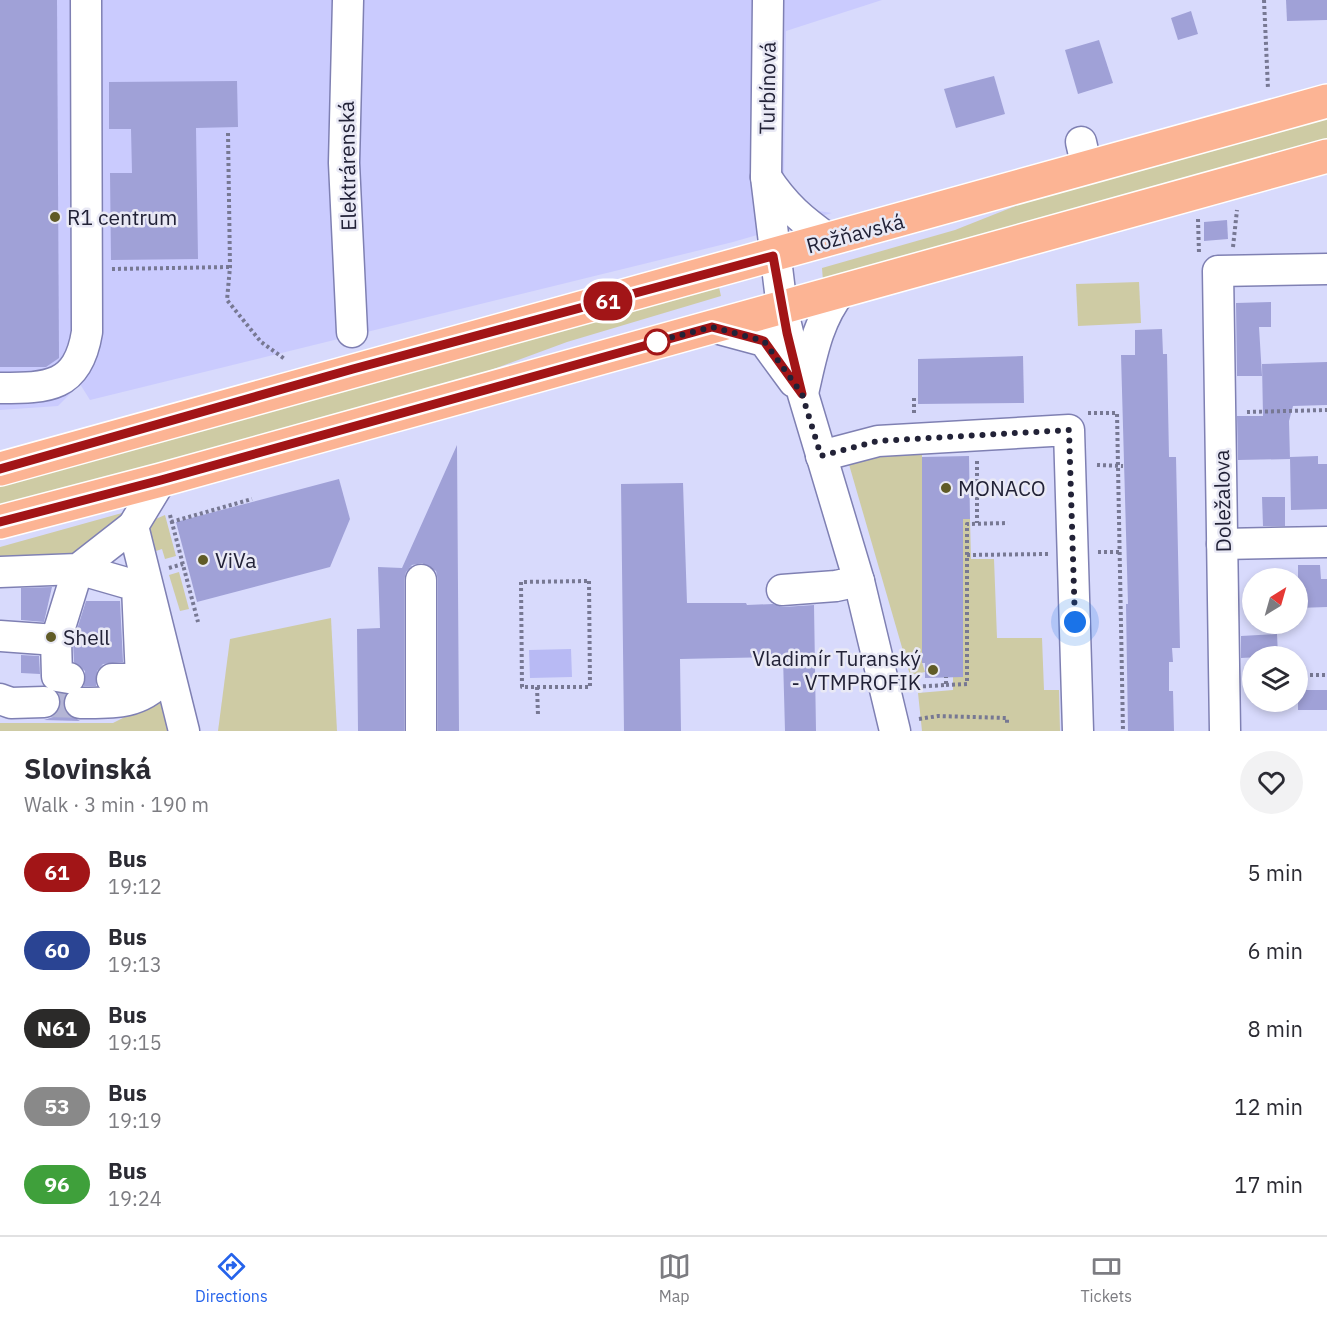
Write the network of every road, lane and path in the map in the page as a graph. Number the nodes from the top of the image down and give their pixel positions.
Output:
1 (86, 0) edge
2 (348, 0) edge
3 (768, 0) edge
4 (1264, 0) edge
5 (1268, 94) dead end
6 (1327, 101) edge
7 (228, 133) dead end
8 (1327, 156) edge
9 (766, 177) junction
10 (1239, 205) dead end
11 (830, 240) junction
12 (773, 256) junction
13 (230, 267) junction
14 (1327, 269) edge
15 (87, 270) junction
16 (1218, 271) junction
17 (841, 291) junction
18 (782, 308) junction
19 (712, 327) junction
20 (352, 332) dead end
21 (286, 360) dead end
22 (0, 388) edge
23 (802, 394) junction
24 (1327, 410) edge
25 (1220, 412) junction
26 (962, 435) junction
27 (821, 456) junction
28 (0, 469) edge
29 (165, 494) junction
30 (252, 499) dead end
31 (0, 522) edge
32 (171, 522) junction
33 (977, 523) junction
34 (1008, 523) dead end
35 (133, 526) junction
36 (1327, 542) edge
37 (1222, 544) junction
38 (78, 569) junction
39 (0, 572) edge
40 (422, 580) dead end
41 (859, 581) junction
42 (782, 590) dead end
43 (198, 622) dead end
44 (0, 636) edge
45 (56, 640) junction
46 (168, 674) junction
47 (1308, 675) edge
48 (1327, 675) edge
49 (946, 677) dead end
50 (112, 679) dead end
51 (946, 685) junction
52 (537, 687) junction
53 (907, 687) dead end
54 (0, 699) edge
55 (44, 702) tunnel mouth
56 (538, 715) dead end
57 (1007, 723) dead end
58 (905, 725) edge
59 (184, 731) edge
60 (421, 731) edge
61 (1078, 731) edge
62 (1225, 731) edge

1 - 15 street
2 - 20 street, Elektrárenská
3 - 9 street, Turbínová
4 - 5 path
6 - 11 main road, Rožňavská
7 - 13 path
8 - 17 main road
9 - 11 street
9 - 12 street, Turbínová
10 - 16 path
11 - 12 main road, Rožňavská
12 - 18 street, Turbínová
12 - 28 main road, Rožňavská
13 - 15 path
13 - 21 path
14 - 16 street
15 - 22 street
16 - 25 street, Doležalova
17 - 18 main road
17 - 23 street
18 - 19 main road
18 - 23 street, Turbínová
19 - 23 street
19 - 29 main road
23 - 27 street
24 - 25 path
25 - 37 street, Doležalova
26 - 27 street
26 - 33 path
26 - 61 street
27 - 41 street
29 - 31 main road
29 - 32 path
29 - 35 street
30 - 32 path
32 - 43 path
33 - 34 path
33 - 51 path
35 - 38 street
35 - 46 street
36 - 37 street
37 - 62 street, Doležalova
38 - 39 street
38 - 45 street
38 - 50 street
40 - 60 street
41 - 42 street
41 - 58 street
44 - 45 street
45 - 46 street
46 - 59 street
47 - 48 path
49 - 51 path
51 - 53 path
52 - 52 path
52 - 56 path
54 - 55 street
57 - 58 path

